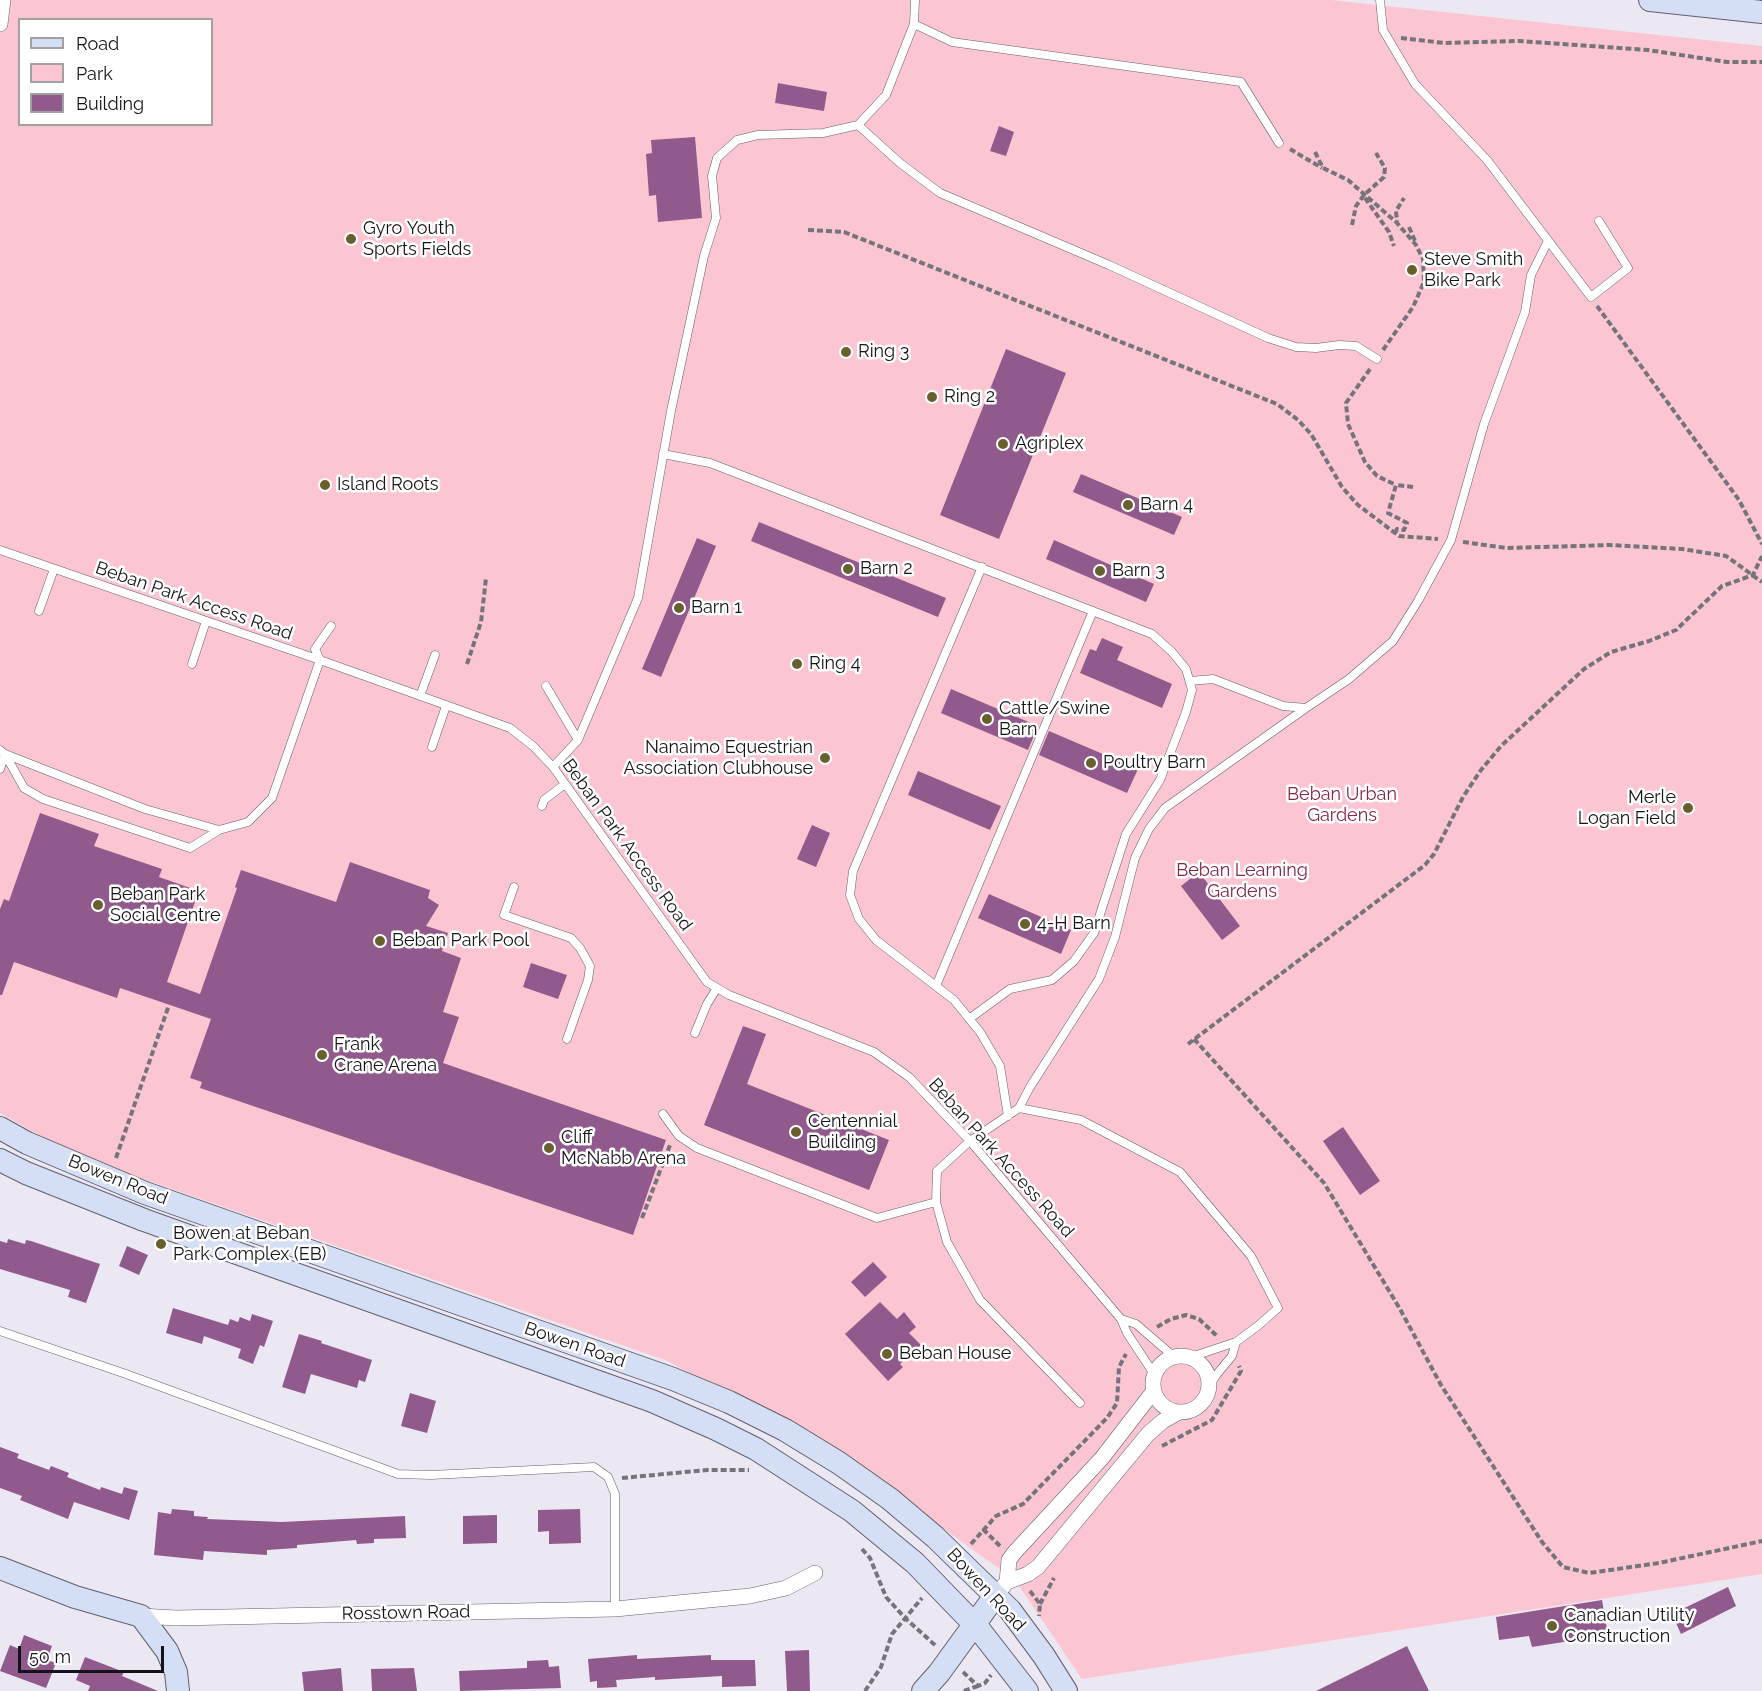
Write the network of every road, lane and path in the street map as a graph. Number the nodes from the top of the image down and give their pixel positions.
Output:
1 (3, 0) edge
2 (915, 0) edge
3 (1380, 0) edge
4 (1650, 0) edge
5 (1762, 12) edge
6 (0, 24) edge
7 (914, 24) junction
8 (1383, 30) junction
9 (1762, 62) edge
10 (858, 125) junction
11 (1279, 143) joint
12 (1314, 152) dead end
13 (1376, 153) dead end
14 (1323, 168) junction
15 (1364, 195) junction
16 (1404, 198) dead end
17 (1599, 221) dead end
18 (1397, 223) junction
19 (1352, 225) dead end
20 (1409, 227) dead end
21 (808, 230) dead end
22 (1548, 241) junction
23 (1416, 245) junction
24 (1394, 246) dead end
25 (1591, 297) junction
26 (1377, 359) junction
27 (663, 454) junction
28 (1396, 485) junction
29 (1413, 487) dead end
30 (1395, 533) junction
31 (1451, 540) junction
32 (1762, 544) edge
33 (0, 550) edge
34 (1762, 556) edge
35 (982, 567) junction
36 (54, 569) junction
37 (1753, 575) junction
38 (486, 578) dead end
39 (1762, 582) edge
40 (39, 611) dead end
41 (1093, 611) junction
42 (206, 621) junction
43 (331, 626) dead end
44 (435, 655) dead end
45 (320, 660) junction
46 (192, 664) dead end
47 (467, 664) dead end
48 (1190, 681) junction
49 (546, 686) dead end
50 (420, 696) junction
51 (446, 706) junction
52 (1306, 708) junction
53 (578, 740) junction
54 (432, 747) dead end
55 (2, 752) edge
56 (553, 766) junction
57 (0, 769) edge
58 (565, 784) junction
59 (542, 806) dead end
60 (219, 830) junction
61 (514, 887) dead end
62 (936, 986) junction
63 (717, 988) junction
64 (170, 1005) dead end
65 (969, 1019) junction
66 (695, 1033) dead end
67 (1194, 1039) junction
68 (567, 1040) dead end
69 (1188, 1044) dead end
70 (1019, 1108) junction
71 (663, 1114) dead end
72 (1008, 1116) junction
73 (0, 1128) edge
74 (672, 1139) dead end
75 (969, 1141) junction
76 (0, 1160) edge
77 (113, 1166) dead end
78 (936, 1202) junction
79 (642, 1218) dead end
80 (1122, 1319) junction
81 (1157, 1326) dead end
82 (0, 1331) edge
83 (1217, 1335) dead end
84 (1236, 1341) junction
85 (1126, 1354) dead end
86 (1173, 1356) junction
87 (1191, 1357) junction
88 (1154, 1374) junction
89 (1209, 1386) junction
90 (1153, 1392) junction
91 (1080, 1403) dead end
92 (1179, 1412) junction
93 (758, 1470) dead end
94 (608, 1477) junction
95 (982, 1530) junction
96 (1762, 1541) edge
97 (972, 1542) dead end
98 (999, 1544) dead end
99 (861, 1547) dead end
100 (0, 1568) edge
101 (815, 1573) dead end
102 (1001, 1589) junction
103 (920, 1600) dead end
104 (615, 1609) junction
105 (141, 1616) junction
106 (905, 1618) junction
107 (974, 1623) junction
108 (920, 1631) dead end
109 (967, 1675) dead end
110 (991, 1676) dead end
111 (978, 1686) junction
112 (178, 1691) edge
113 (865, 1691) edge
114 (923, 1691) edge
115 (964, 1691) edge
116 (1027, 1691) edge
117 (1066, 1691) edge

1 - 6 street
2 - 7 lane
3 - 8 lane
4 - 5 main road
7 - 10 lane
7 - 11 lane
8 - 9 path
8 - 22 lane
10 - 26 lane
10 - 27 lane
11 - 14 path
12 - 14 path
13 - 15 path
14 - 15 path
15 - 18 path
15 - 19 path
15 - 24 path
16 - 18 path
17 - 25 lane
18 - 23 path
20 - 23 path
21 - 30 path
22 - 25 lane
22 - 31 lane
23 - 26 path
25 - 32 path
26 - 28 path
27 - 35 lane
27 - 53 lane
28 - 29 path
28 - 30 path
30 - 31 path
31 - 37 path
31 - 52 lane
33 - 36 lane, Beban Park Access Road
34 - 37 path
35 - 41 lane
35 - 62 lane
36 - 40 lane
36 - 42 lane, Beban Park Access Road
37 - 39 path
37 - 67 path
38 - 47 path
41 - 48 lane
41 - 62 lane
42 - 45 lane, Beban Park Access Road
42 - 46 lane
43 - 45 lane
44 - 50 lane
45 - 50 lane, Beban Park Access Road
45 - 60 lane
48 - 52 lane
48 - 65 lane
49 - 53 lane
50 - 51 lane, Beban Park Access Road
51 - 54 lane
51 - 56 lane, Beban Park Access Road
52 - 70 lane
53 - 56 lane
55 - 57 lane
55 - 60 lane
55 - 60 lane
56 - 58 lane, Beban Park Access Road
58 - 59 lane
58 - 63 lane, Beban Park Access Road
61 - 68 lane
62 - 65 lane
63 - 66 lane
63 - 75 lane, Beban Park Access Road
64 - 77 path
65 - 72 lane
67 - 69 path
67 - 96 path
70 - 72 lane
70 - 84 lane
71 - 78 lane
72 - 75 lane
73 - 102 main road, Bowen Road
74 - 79 path
75 - 78 lane
75 - 80 lane, Beban Park Access Road
76 - 107 main road, Bowen Road
78 - 91 lane
80 - 86 lane, Beban Park Access Road
80 - 88 lane, Beban Park Access Road
81 - 83 path
82 - 94 lane
84 - 87 lane
84 - 89 lane
85 - 95 path
86 - 87 street
86 - 88 street
87 - 89 street
88 - 90 street
89 - 92 street
90 - 92 street
90 - 102 street
92 - 102 street
93 - 94 path
94 - 104 lane
95 - 97 path
95 - 98 path
99 - 106 path
100 - 105 main road, Rosstown Road
101 - 104 street, Rosstown Road
102 - 107 main road
102 - 117 main road, Bowen Road
103 - 106 path
104 - 105 street, Rosstown Road
105 - 112 main road
106 - 108 path
106 - 113 path
107 - 114 main road
107 - 116 main road, Bowen Road
109 - 111 path
110 - 111 path
111 - 115 path

